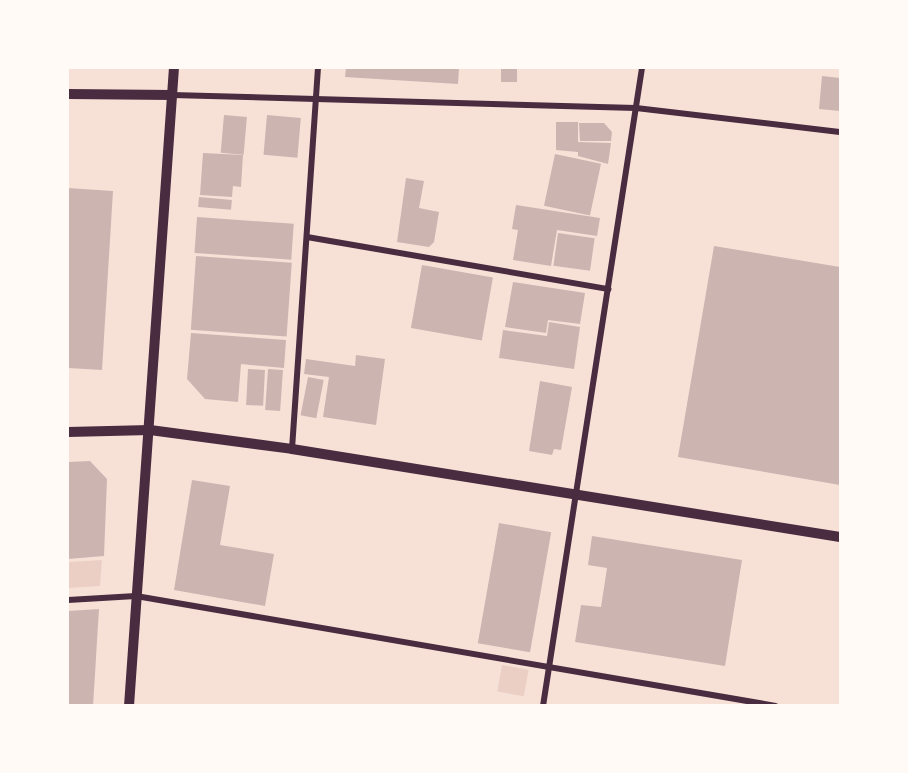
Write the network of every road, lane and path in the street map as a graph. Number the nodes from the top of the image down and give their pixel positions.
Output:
1 (174, 68) edge
2 (318, 68) edge
3 (642, 68) edge
4 (68, 94) edge
5 (172, 95) junction
6 (316, 99) junction
7 (636, 108) junction
8 (840, 132) edge
9 (307, 237) junction
10 (609, 289) junction
11 (150, 430) junction
12 (68, 432) edge
13 (292, 449) junction
14 (576, 496) junction
15 (840, 537) edge
16 (136, 596) junction
17 (68, 600) edge
18 (549, 669) junction
19 (129, 705) edge
20 (543, 705) edge
21 (776, 705) edge

1 - 5 street
2 - 6 street
3 - 7 street
4 - 5 street
5 - 6 street
5 - 11 street
6 - 7 street
6 - 9 street
7 - 8 street
7 - 10 street
9 - 10 street
9 - 13 street
10 - 14 street
11 - 12 street
11 - 13 street
11 - 16 street
13 - 14 street
14 - 15 street
14 - 18 street
16 - 17 street
16 - 18 street
16 - 19 street
18 - 20 street
18 - 21 street

